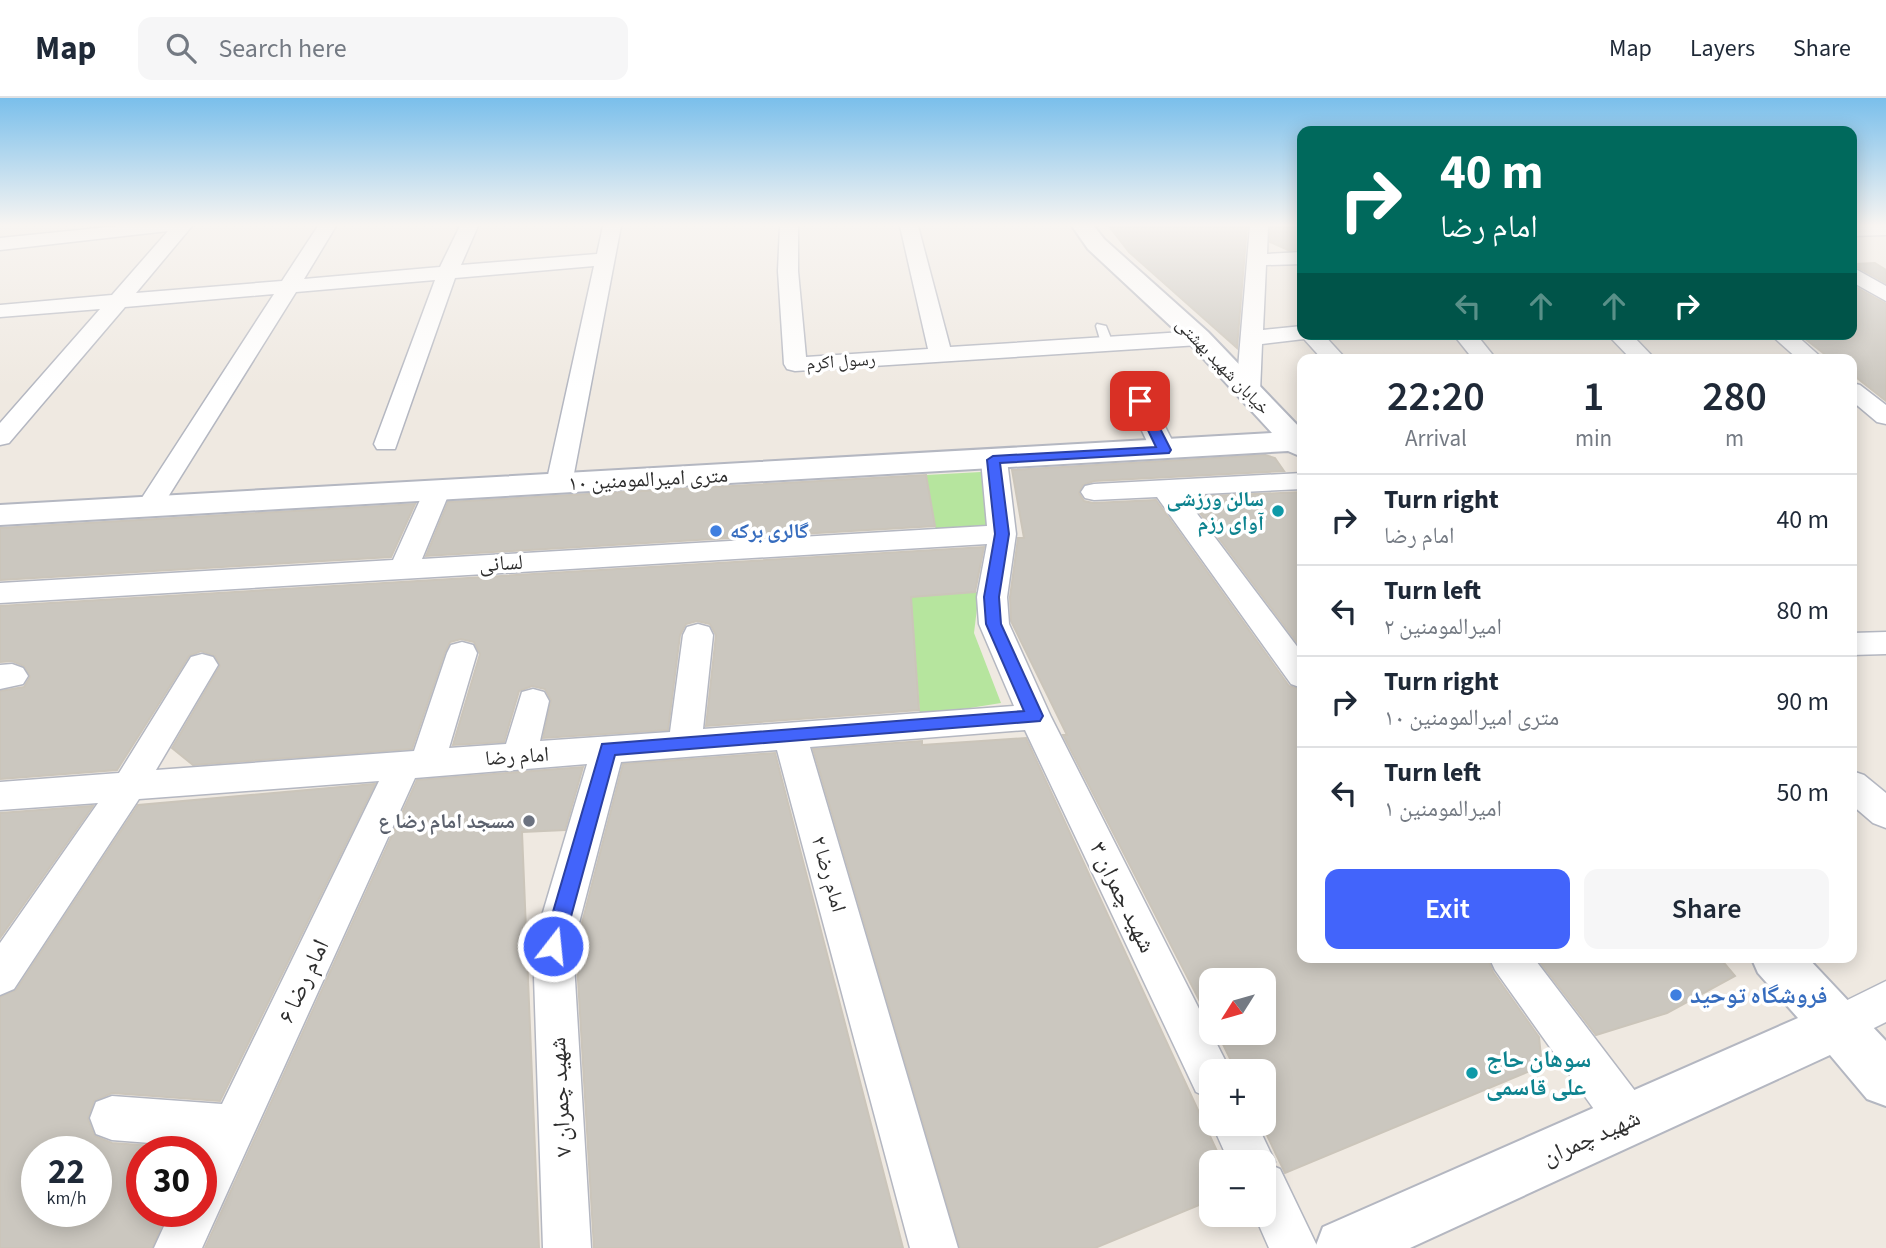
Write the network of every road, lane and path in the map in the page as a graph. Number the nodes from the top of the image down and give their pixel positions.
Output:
1 (138, 280) edge
2 (292, 280) edge
3 (359, 280) edge
4 (445, 280) edge
5 (600, 280) edge
6 (789, 280) edge
7 (922, 280) edge
8 (1135, 280) edge
9 (1256, 280) edge
10 (1861, 280) edge
11 (288, 285) junction
12 (1886, 295) edge
13 (121, 300) junction
14 (0, 311) edge
15 (1297, 334) edge
16 (1199, 338) junction
17 (1252, 338) junction
18 (1317, 340) edge
19 (1469, 340) edge
20 (1624, 340) edge
21 (1788, 340) edge
22 (1330, 354) edge
23 (1481, 354) edge
24 (1639, 354) edge
25 (1806, 354) edge
26 (941, 355) junction
27 (1248, 392) junction
28 (1867, 396) edge
29 (1140, 401) dead end
30 (1886, 417) edge
31 (0, 438) edge
32 (1297, 442) edge
33 (386, 444) dead end
34 (1297, 444) edge
35 (1164, 450) junction
36 (993, 460) junction
37 (1297, 481) edge
38 (559, 484) junction
39 (1164, 488) junction
40 (437, 491) junction
41 (1094, 492) dead end
42 (149, 507) junction
43 (0, 515) edge
44 (1002, 534) junction
45 (404, 568) junction
46 (0, 593) edge
47 (698, 635) dead end
48 (1886, 643) edge
49 (1857, 644) edge
50 (463, 653) dead end
51 (202, 665) dead end
52 (1297, 669) edge
53 (533, 701) dead end
54 (1035, 716) junction
55 (790, 735) junction
56 (685, 743) junction
57 (608, 749) junction
58 (520, 756) junction
59 (416, 764) junction
60 (129, 786) junction
61 (1857, 789) edge
62 (0, 796) edge
63 (1886, 813) edge
64 (1513, 963) edge
65 (1780, 963) edge
66 (0, 976) edge
67 (1886, 1000) edge
68 (1838, 1026) junction
69 (1202, 1059) edge
70 (1886, 1080) edge
71 (112, 1118) dead end
72 (1629, 1120) junction
73 (235, 1127) junction
74 (217, 1165) edge
75 (1276, 1210) edge
76 (188, 1227) edge
77 (178, 1248) edge
78 (567, 1248) edge
79 (934, 1248) edge
80 (1294, 1248) edge
81 (1344, 1248) edge

1 - 13 street
2 - 11 street
3 - 11 street
4 - 33 street
5 - 38 street
6 - 26 street, رسول اکرم
7 - 26 street
8 - 16 street, خیابان شهید بهشتی
9 - 17 street
10 - 12 street
11 - 13 street
11 - 42 street
13 - 14 street
13 - 31 street
15 - 17 street
16 - 26 street
16 - 27 street, خیابان شهید بهشتی
17 - 27 street
18 - 22 street
19 - 23 street
20 - 24 street
21 - 25 street
27 - 32 street, خیابان شهید بهشتی
28 - 30 street
29 - 35 street
34 - 35 street, ۱۰ متری امیرالمومنین
35 - 36 street, ۱۰ متری امیرالمومنین
36 - 38 street, ۱۰ متری امیرالمومنین
36 - 44 street, شهید چمران ۳
37 - 39 street
38 - 40 street, ۱۰ متری امیرالمومنین
39 - 41 street
39 - 52 street
40 - 42 street, ۱۰ متری امیرالمومنین
40 - 45 street
42 - 43 street, ۱۰ متری امیرالمومنین
44 - 45 street, لسانی
44 - 54 street, شهید چمران ۳
45 - 46 street, لسانی
47 - 56 street
48 - 49 street
50 - 59 street, امام رضا ۶
51 - 60 street
53 - 58 street
54 - 55 street, امام رضا
54 - 69 street, شهید چمران ۳
55 - 56 street, امام رضا
55 - 79 street, امام رضا ۲
56 - 57 street, امام رضا
57 - 58 street, امام رضا
57 - 78 street, شهید چمران ۷
58 - 59 street, امام رضا
59 - 60 street, امام رضا
59 - 73 street, امام رضا ۶
60 - 62 street, امام رضا
60 - 66 street
61 - 63 street
64 - 72 street
65 - 68 street
67 - 68 street
68 - 70 street
68 - 72 street, شهید چمران
71 - 73 street
72 - 81 street, شهید چمران
73 - 74 street, امام رضا ۶
75 - 80 street
76 - 77 street

